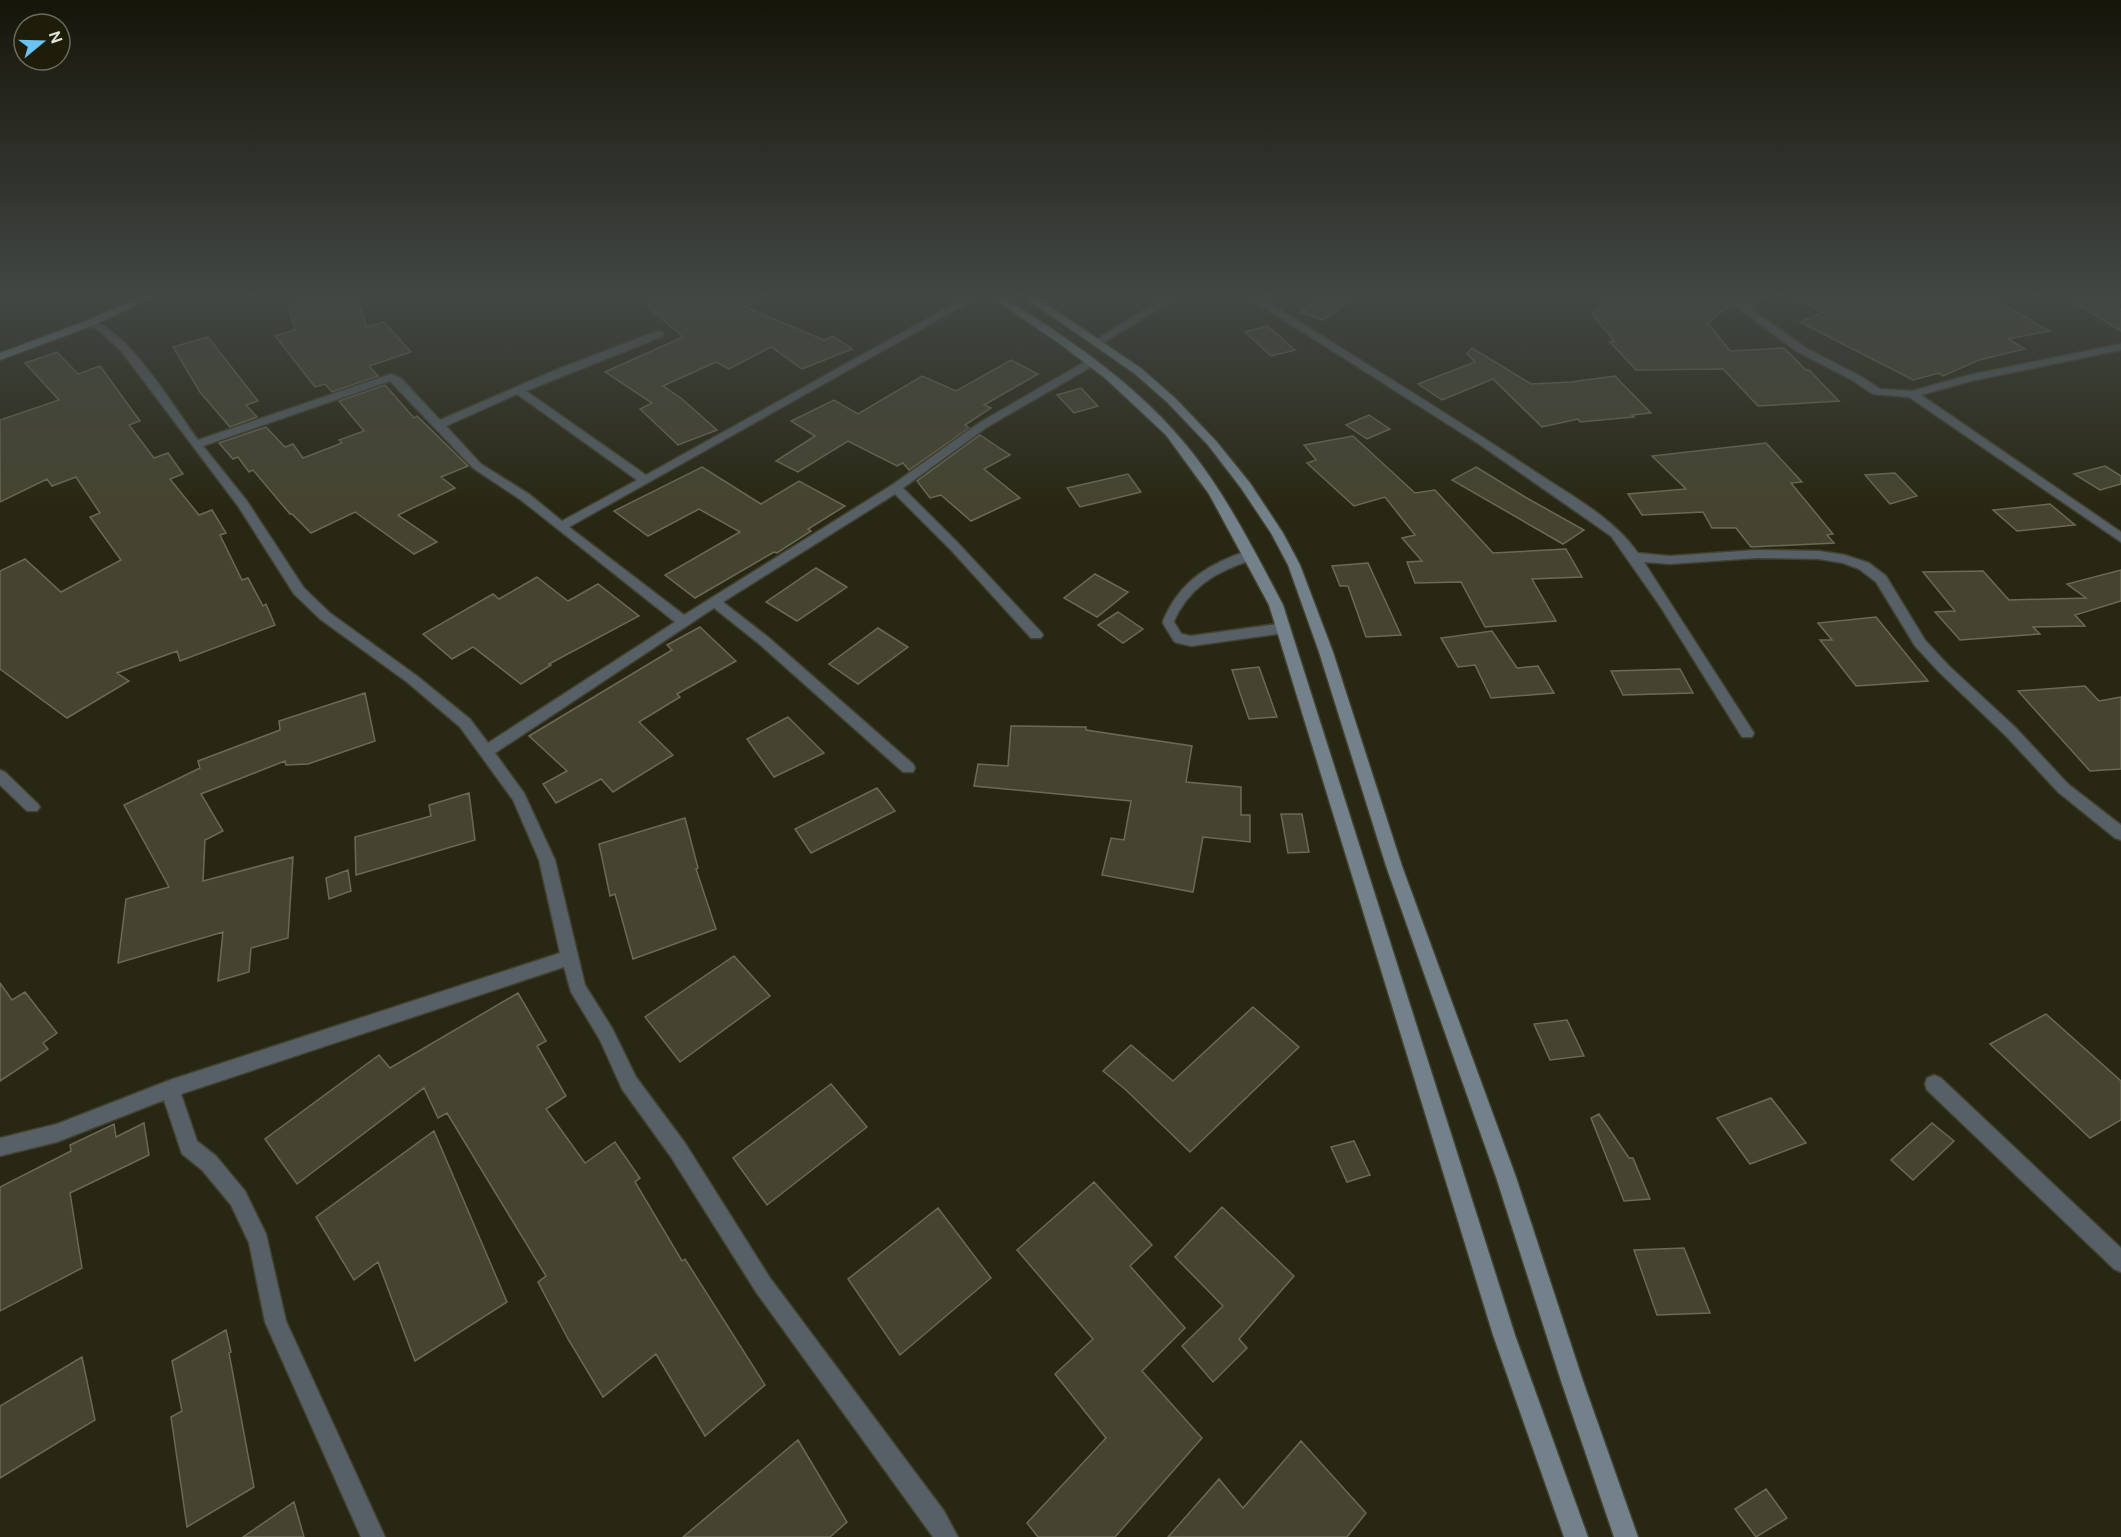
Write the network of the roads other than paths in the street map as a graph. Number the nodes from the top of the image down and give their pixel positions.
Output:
1 (138, 367) edge
2 (577, 367) edge
3 (848, 367) edge
4 (1084, 367) edge
5 (1098, 367) edge
6 (1133, 367) edge
7 (1365, 367) edge
8 (1831, 367) edge
9 (2024, 367) edge
10 (518, 390) junction
11 (1912, 394) junction
12 (438, 425) junction
13 (196, 445) junction
14 (644, 479) junction
15 (896, 488) junction
16 (561, 527) junction
17 (2121, 538) edge
18 (1251, 555) junction
19 (1634, 557) junction
20 (714, 602) junction
21 (684, 622) junction
22 (1284, 628) junction
23 (1036, 635) dead end
24 (1747, 733) dead end
25 (485, 752) junction
26 (908, 768) dead end
27 (0, 776) edge
28 (32, 807) dead end
29 (2121, 834) edge
30 (571, 957) junction
31 (1934, 1084) dead end
32 (170, 1089) junction
33 (0, 1147) edge
34 (2121, 1262) edge
35 (374, 1537) edge
36 (946, 1537) edge
37 (1575, 1537) edge
38 (1626, 1537) edge

1 - 13 street
2 - 10 street
3 - 14 street
4 - 15 street
5 - 18 main road
6 - 38 main road
7 - 19 street
8 - 11 street
9 - 11 street
10 - 12 street
10 - 14 street
11 - 17 street
12 - 13 street
12 - 16 street
13 - 25 street
14 - 16 street
15 - 20 street
15 - 23 street
16 - 21 street
18 - 22 main road
18 - 22 lane
19 - 24 street
19 - 29 street
20 - 21 street
20 - 26 street
21 - 25 street
22 - 37 main road
25 - 30 street
27 - 28 street
30 - 32 street
30 - 36 street
31 - 34 street
32 - 33 street
32 - 35 street

